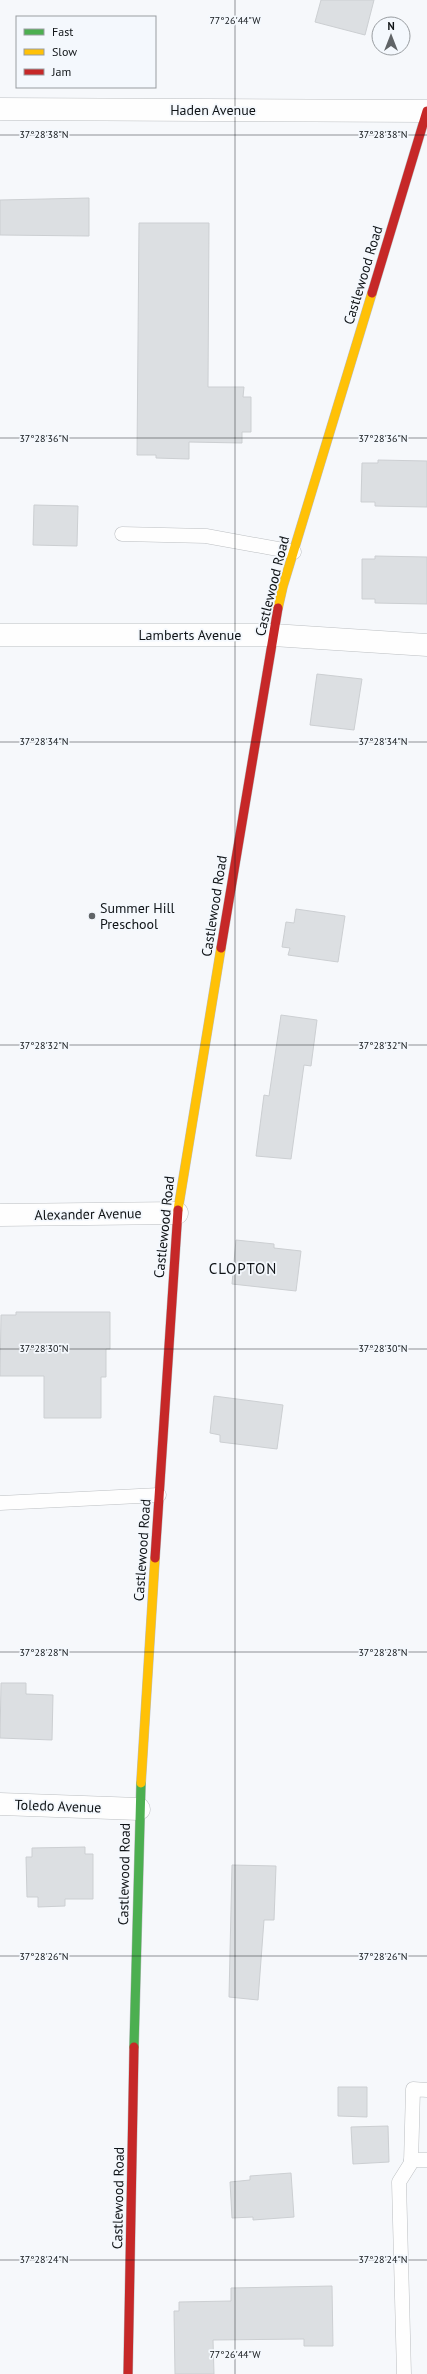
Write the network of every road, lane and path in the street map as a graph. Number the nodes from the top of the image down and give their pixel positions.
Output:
1 (0, 109) edge
2 (427, 111) edge
3 (122, 534) dead end
4 (294, 552) junction
5 (0, 635) edge
6 (273, 635) junction
7 (427, 644) edge
8 (177, 1214) junction
9 (0, 1215) edge
10 (159, 1495) junction
11 (0, 1503) edge
12 (0, 1804) edge
13 (139, 1809) junction
14 (427, 2090) edge
15 (411, 2160) junction
16 (427, 2160) edge
17 (128, 2374) edge
18 (404, 2374) edge

1 - 2 street, Haden Avenue
2 - 4 street, Castlewood Road
3 - 4 lane
4 - 6 street, Castlewood Road
5 - 6 street, Lamberts Avenue
6 - 7 street, Lamberts Avenue
6 - 8 street, Castlewood Road
8 - 9 street, Alexander Avenue
8 - 10 street, Castlewood Road
10 - 11 lane
10 - 13 street, Castlewood Road
12 - 13 street, Toledo Avenue
13 - 17 street, Castlewood Road
14 - 15 lane
15 - 16 lane
15 - 18 lane

